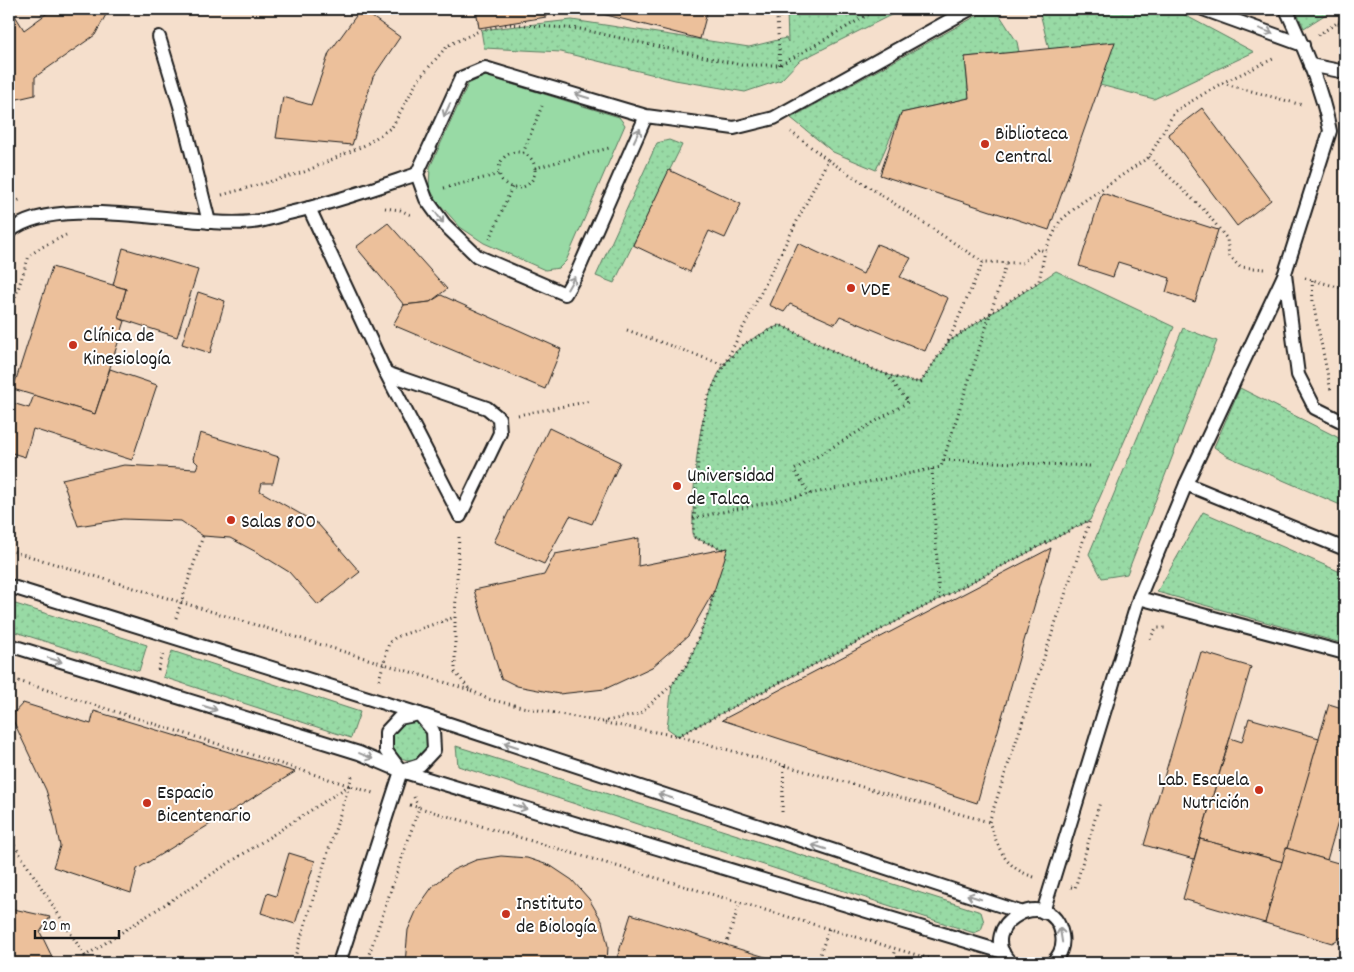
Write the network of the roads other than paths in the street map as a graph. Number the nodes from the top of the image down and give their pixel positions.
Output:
1 (970, 9) edge
2 (1203, 9) edge
3 (1286, 9) edge
4 (159, 37) dead end
5 (1303, 45) junction
6 (1310, 65) junction
7 (1345, 72) edge
8 (646, 116) junction
9 (417, 174) junction
10 (309, 208) junction
11 (209, 222) junction
12 (9, 232) edge
13 (1285, 273) junction
14 (386, 373) junction
15 (1345, 424) edge
16 (1186, 484) junction
17 (1345, 549) edge
18 (9, 586) edge
19 (1139, 598) junction
20 (9, 645) edge
21 (1345, 653) edge
22 (419, 714) junction
23 (401, 771) junction
24 (1020, 912) junction
25 (1043, 912) junction
26 (1003, 952) junction
27 (339, 963) edge
28 (1011, 963) edge
29 (1054, 963) edge

1 - 8 lane
2 -> 5 lane
3 - 5 lane
4 - 11 lane
5 - 6 lane
6 - 7 lane
6 - 13 lane
8 -> 9 lane
9 -> 8 lane
9 - 10 lane
10 - 11 lane
10 - 14 lane
11 - 12 lane
13 - 15 lane
13 - 16 lane
14 - 14 lane
16 - 17 lane
16 - 19 lane
18 - 22 lane
19 - 21 lane
19 - 25 lane
20 -> 23 lane
22 - 23 lane
22 - 23 lane
24 -> 22 lane
23 -> 26 lane
23 - 27 lane
24 - 25 lane
24 - 26 lane
29 -> 25 lane
26 - 28 lane

